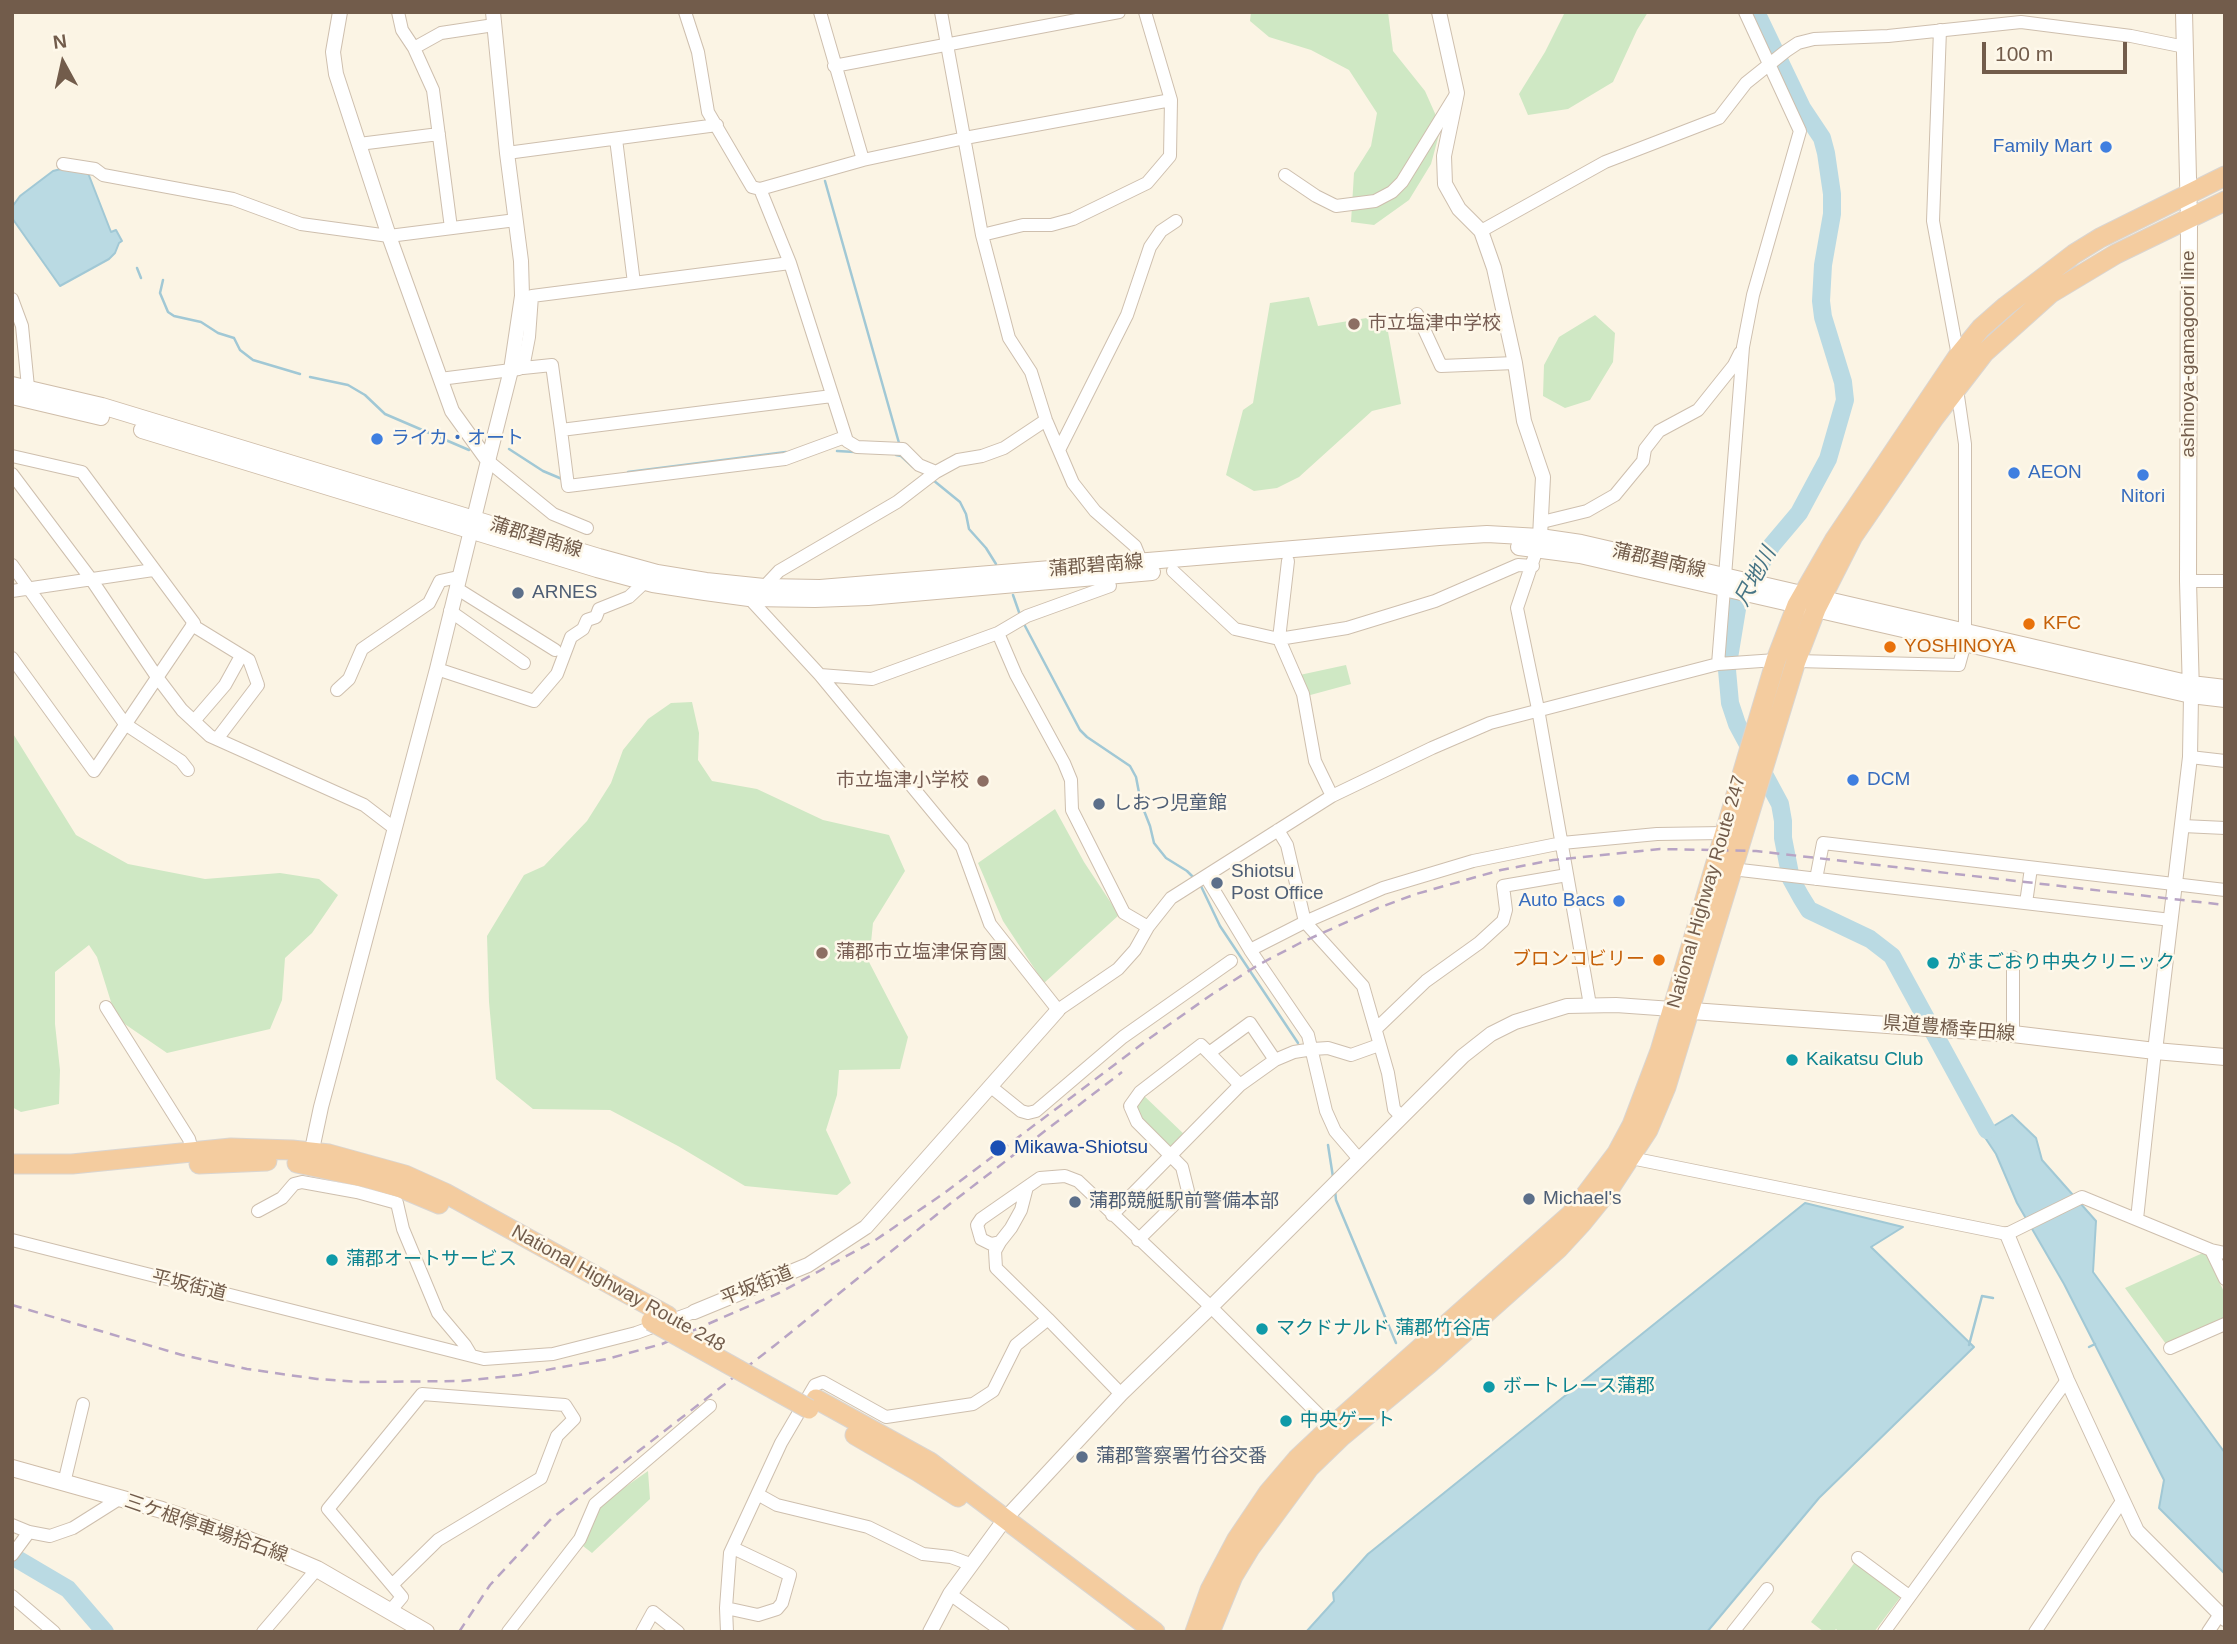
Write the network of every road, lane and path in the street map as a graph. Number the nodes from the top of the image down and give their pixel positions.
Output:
1 (340, 12) edge
2 (398, 12) edge
3 (685, 12) edge
4 (820, 12) edge
5 (941, 12) edge
6 (1119, 12) edge
7 (1145, 12) edge
8 (1439, 12) edge
9 (1745, 12) edge
10 (2184, 12) edge
11 (2022, 17) edge
12 (493, 19) edge
13 (1940, 30) junction
14 (947, 45) junction
15 (2185, 47) junction
16 (414, 48) junction
17 (1774, 61) junction
18 (834, 66) junction
19 (1457, 93) junction
20 (1171, 100) junction
21 (717, 125) junction
22 (439, 134) junction
23 (965, 138) junction
24 (616, 139) junction
25 (359, 144) junction
26 (507, 153) junction
27 (863, 160) junction
28 (63, 164) dead end
29 (1285, 175) dead end
30 (2225, 176) edge
31 (2225, 188) edge
32 (760, 189) junction
33 (2189, 194) junction
34 (2225, 201) edge
35 (516, 220) junction
36 (2189, 220) junction
37 (1176, 221) dead end
38 (451, 228) junction
39 (1481, 230) junction
40 (982, 235) junction
41 (389, 236) junction
42 (790, 264) junction
43 (2057, 267) junction
44 (634, 283) junction
45 (12, 299) edge
46 (1417, 314) dead end
47 (1743, 347) junction
48 (1958, 355) junction
49 (1515, 363) junction
50 (517, 369) junction
51 (440, 379) junction
52 (20, 386) edge
53 (1954, 390) junction
54 (12, 396) edge
55 (832, 396) junction
56 (1046, 420) junction
57 (561, 430) junction
58 (845, 437) junction
59 (1059, 450) junction
60 (12, 456) edge
61 (488, 461) junction
62 (12, 474) edge
63 (931, 476) junction
64 (473, 525) junction
65 (587, 528) dead end
66 (1540, 536) junction
67 (1288, 561) junction
68 (12, 565) edge
69 (1533, 566) junction
70 (1144, 568) junction
71 (153, 570) junction
72 (1173, 571) junction
73 (1100, 577) junction
74 (91, 579) junction
75 (2189, 581) junction
76 (2225, 581) edge
77 (645, 582) junction
78 (457, 583) junction
79 (1739, 586) junction
80 (30, 587) junction
81 (764, 587) junction
82 (12, 590) edge
83 (749, 598) junction
84 (1810, 602) junction
85 (450, 611) junction
86 (192, 625) junction
87 (998, 633) junction
88 (1965, 637) junction
89 (1279, 639) junction
90 (555, 650) dead end
91 (241, 656) junction
92 (12, 658) edge
93 (1786, 660) junction
94 (524, 663) dead end
95 (1724, 663) junction
96 (437, 670) junction
97 (820, 675) junction
98 (157, 677) junction
99 (2225, 688) edge
100 (2191, 690) junction
101 (337, 691) dead end
102 (2225, 699) edge
103 (1538, 709) junction
104 (194, 721) junction
105 (125, 724) junction
106 (218, 739) junction
107 (2190, 757) junction
108 (2225, 761) edge
109 (188, 770) dead end
110 (1332, 796) junction
111 (2183, 826) junction
112 (394, 828) junction
113 (2225, 828) edge
114 (1278, 830) junction
115 (1724, 833) junction
116 (1562, 843) junction
117 (2031, 868) junction
118 (1732, 869) junction
119 (1567, 875) junction
120 (1811, 878) junction
121 (1200, 881) junction
122 (2177, 884) junction
123 (2225, 890) edge
124 (2026, 903) junction
125 (2171, 920) junction
126 (1305, 922) junction
127 (1148, 927) junction
128 (1251, 950) junction
129 (2013, 957) dead end
130 (1231, 961) dead end
131 (1590, 1005) junction
132 (106, 1007) dead end
133 (1058, 1010) junction
134 (1681, 1010) junction
135 (1377, 1028) junction
136 (2012, 1034) junction
137 (1379, 1045) junction
138 (1313, 1049) junction
139 (2155, 1051) junction
140 (1209, 1053) junction
141 (2225, 1057) edge
142 (1275, 1060) junction
143 (1240, 1085) junction
144 (990, 1086) junction
145 (1402, 1116) junction
146 (193, 1153) junction
147 (1170, 1157) junction
148 (310, 1158) junction
149 (1631, 1158) junction
150 (1359, 1159) junction
151 (12, 1164) edge
152 (12, 1177) edge
153 (1027, 1187) junction
154 (258, 1211) dead end
155 (1112, 1214) junction
156 (2137, 1219) junction
157 (2007, 1234) junction
158 (12, 1240) edge
159 (1138, 1240) junction
160 (1000, 1242) junction
161 (2211, 1250) junction
162 (2225, 1253) edge
163 (2225, 1279) edge
164 (1211, 1307) junction
165 (694, 1312) joint
166 (1048, 1319) junction
167 (2225, 1324) edge
168 (2170, 1349) dead end
169 (471, 1355) junction
170 (2067, 1380) junction
171 (1121, 1394) junction
172 (83, 1404) dead end
173 (710, 1406) dead end
174 (1331, 1427) junction
175 (12, 1468) edge
176 (64, 1483) junction
177 (759, 1495) junction
178 (119, 1499) junction
179 (2122, 1501) junction
180 (1001, 1524) junction
181 (12, 1525) edge
182 (29, 1532) junction
183 (733, 1548) junction
184 (12, 1555) edge
185 (1858, 1558) dead end
186 (970, 1564) junction
187 (317, 1569) junction
188 (392, 1585) junction
189 (1767, 1589) dead end
190 (950, 1594) junction
191 (12, 1596) edge
192 (1909, 1596) junction
193 (726, 1608) junction
194 (391, 1610) junction
195 (2222, 1617) edge
196 (50, 1631) edge
197 (263, 1632) edge
198 (426, 1632) edge
199 (508, 1632) edge
200 (642, 1632) edge
201 (678, 1632) edge
202 (727, 1632) edge
203 (930, 1632) edge
204 (1003, 1632) edge
205 (1134, 1632) edge
206 (1155, 1632) edge
207 (1195, 1632) edge
208 (1210, 1632) edge
209 (1732, 1632) edge
210 (1884, 1632) edge
211 (2035, 1632) edge
212 (2208, 1632) edge

1 - 25 street
2 - 16 street
3 - 21 street
4 - 18 street
5 - 14 street
6 - 14 street
7 - 20 street
8 - 19 street
9 - 17 street
10 - 15 main road, ashinoya-gamagoori line
11 - 13 street
11 - 15 street
12 - 16 street
12 - 26 street
13 - 17 street
13 - 48 street
14 - 18 street
14 - 23 street
15 - 33 main road, ashinoya-gamagoori line
16 - 22 street
17 - 39 street
17 - 47 street
18 - 27 street
19 - 29 street
19 - 39 street
20 - 23 street
20 - 40 street
21 - 24 street
21 - 32 street
22 - 25 street
22 - 38 street
23 - 27 street
23 - 40 street
24 - 26 street
24 - 44 street
25 - 41 street
26 - 35 street
27 - 32 street
28 - 41 street
30 - 33 highway, National Highway Route 247
31 - 33 highway
32 - 42 street
33 - 36 main road, ashinoya-gamagoori line
33 - 43 highway, National Highway Route 247
34 - 36 highway, National Highway Route 247
35 - 38 street
35 - 50 street
36 - 43 highway
36 - 53 highway, National Highway Route 247
36 - 75 main road, ashinoya-gamagoori line
37 - 59 street
38 - 41 street
39 - 49 street
40 - 56 street
41 - 51 street
42 - 44 street
42 - 55 street
43 - 48 highway, National Highway Route 247
44 - 50 street
45 - 52 street
46 - 49 street
47 - 66 street
47 - 79 street
48 - 84 highway, National Highway Route 247
49 - 66 street
50 - 51 street
50 - 57 street
50 - 61 street
51 - 61 street
52 - 64 main road, 蒲郡碧南線
53 - 84 highway, National Highway Route 247
53 - 88 street
54 - 64 main road, 蒲郡碧南線
55 - 57 street
55 - 58 street
56 - 59 street
56 - 63 street
57 - 58 street
58 - 63 street
59 - 70 street
60 - 71 street
61 - 64 street
61 - 65 street
62 - 74 street
63 - 81 street
64 - 77 main road, 蒲郡碧南線
64 - 78 street
64 - 81 main road, 蒲郡碧南線
66 - 67 main road, 蒲郡碧南線
66 - 69 street
66 - 70 main road, 蒲郡碧南線
66 - 79 main road, 蒲郡碧南線
67 - 72 main road, 蒲郡碧南線
67 - 89 street
68 - 80 street
69 - 89 street
69 - 103 street
70 - 72 main road, 蒲郡碧南線
70 - 73 main road, 蒲郡碧南線
70 - 81 main road, 蒲郡碧南線
71 - 74 street
71 - 86 street
72 - 89 street
73 - 83 main road, 蒲郡碧南線
73 - 87 street
74 - 80 street
74 - 98 street
75 - 76 street
75 - 100 main road, ashinoya-gamagoori line
77 - 83 main road, 蒲郡碧南線
77 - 96 street
78 - 85 street
78 - 90 street
78 - 101 street
79 - 84 main road, 蒲郡碧南線
79 - 95 street
80 - 82 street
80 - 105 street
83 - 97 street
84 - 88 main road, 蒲郡碧南線
84 - 93 highway, National Highway Route 247
85 - 94 street
85 - 96 street
86 - 91 street
86 - 98 street
87 - 97 street
87 - 127 street
88 - 93 street, 平坂街道
88 - 100 main road, 蒲郡碧南線
89 - 110 street
91 - 104 street
91 - 106 street
92 - 105 street
93 - 95 street, 平坂街道
93 - 115 highway, National Highway Route 247
93 - 118 highway, National Highway Route 247
95 - 103 street, 平坂街道
96 - 112 street
97 - 133 street
98 - 104 street
98 - 105 street
99 - 100 main road
100 - 102 main road
100 - 107 street
103 - 110 street, 平坂街道
103 - 116 street
104 - 106 street
105 - 109 street
106 - 112 street
107 - 108 street
107 - 111 street
110 - 114 street, 平坂街道
111 - 113 street
111 - 122 street
112 - 148 street
114 - 121 street, 平坂街道
114 - 126 street
115 - 116 street
115 - 134 highway, National Highway Route 247
116 - 119 street
116 - 126 street
117 - 120 street
117 - 122 street
117 - 124 street
118 - 120 street
118 - 134 highway, National Highway Route 247
119 - 131 street
119 - 135 street
120 - 124 street
121 - 127 street, 平坂街道
121 - 128 street
122 - 123 street
122 - 125 street
124 - 125 street
125 - 139 street
126 - 128 street
126 - 135 street
127 - 133 street, 平坂街道
128 - 138 street
129 - 136 street
130 - 144 street
131 - 134 street
131 - 145 street
132 - 146 street
133 - 144 street, 平坂街道
134 - 136 main road, 県道豊橋幸田線
134 - 149 highway, National Highway Route 247
134 - 174 highway, National Highway Route 247
135 - 137 street
136 - 139 main road, 県道豊橋幸田線
137 - 138 street
137 - 145 street
138 - 142 street
138 - 150 street
139 - 141 main road, 県道豊橋幸田線
139 - 156 street
140 - 142 street
140 - 143 street
140 - 147 street
142 - 143 street
143 - 147 street
144 - 165 street, 平坂街道
145 - 150 street
146 - 148 highway, National Highway Route 248
146 - 151 highway, National Highway Route 248
147 - 155 street
147 - 159 street
148 - 152 highway, National Highway Route 248
148 - 180 highway, National Highway Route 248, bridge
149 - 157 street
149 - 208 highway, National Highway Route 247
150 - 164 street
153 - 155 street
153 - 160 street
153 - 160 street
154 - 169 street
155 - 159 street
156 - 157 street
156 - 161 street
157 - 170 street
158 - 169 street, 平坂街道
159 - 164 street
160 - 166 street
161 - 162 street
161 - 163 street
164 - 171 street
164 - 174 street
165 - 169 street, 平坂街道
166 - 171 street
166 - 177 street
167 - 168 street
170 - 179 street
170 - 192 street
171 - 180 street
172 - 176 street
173 - 199 street
174 - 207 highway, National Highway Route 247
175 - 176 main road, 三ケ根停車場拾石線
176 - 178 main road, 三ケ根停車場拾石線
177 - 183 street
177 - 186 street
178 - 182 street
178 - 187 main road, 三ケ根停車場拾石線
179 - 195 street
179 - 211 street
180 - 186 street
180 - 205 highway, National Highway Route 248
180 - 206 highway, National Highway Route 248
181 - 182 street
182 - 184 street
183 - 193 street
183 - 193 street
185 - 192 street
186 - 190 street
187 - 194 main road, 三ケ根停車場拾石線
187 - 197 street
188 - 188 street
188 - 194 street
189 - 209 street
190 - 203 street
190 - 204 street
191 - 196 street
192 - 210 street
193 - 202 street
194 - 198 main road, 三ケ根停車場拾石線
195 - 212 street
200 - 201 street

